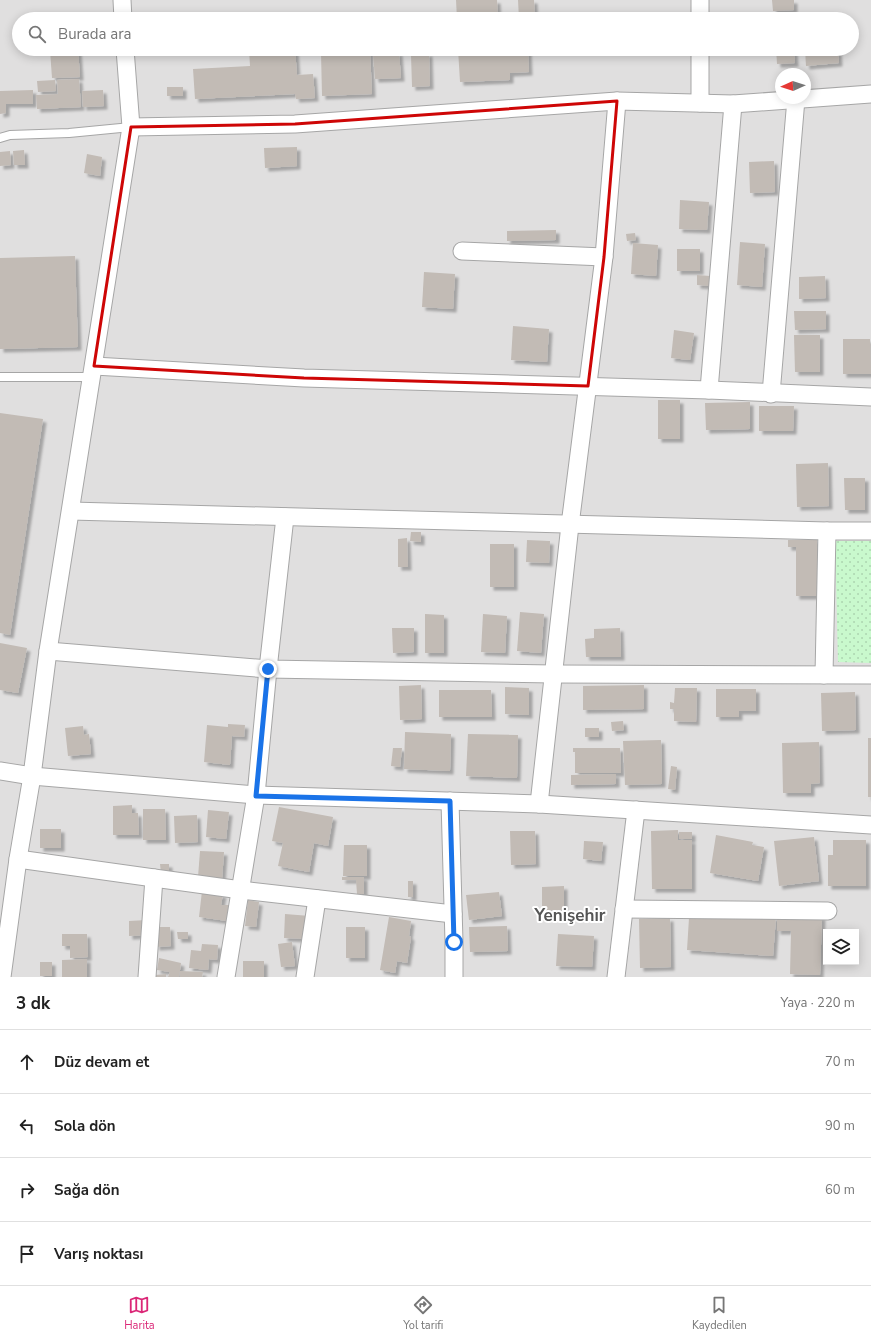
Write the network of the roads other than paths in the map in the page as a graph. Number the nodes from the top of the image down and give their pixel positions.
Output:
1 (122, 0) edge
2 (700, 0) edge
3 (123, 12) edge
4 (700, 12) edge
5 (126, 56) edge
6 (700, 56) edge
7 (871, 94) edge
8 (811, 98) edge
9 (617, 101) junction
10 (775, 101) edge
11 (700, 103) junction
12 (733, 104) junction
13 (796, 104) edge
14 (131, 127) junction
15 (0, 138) edge
16 (462, 251) dead end
17 (604, 257) junction
18 (93, 372) junction
19 (0, 377) edge
20 (588, 386) junction
21 (709, 390) junction
22 (772, 394) junction
23 (871, 397) edge
24 (71, 511) junction
25 (285, 517) junction
26 (570, 525) junction
27 (828, 531) junction
28 (871, 531) edge
29 (48, 651) junction
30 (268, 669) junction
31 (553, 674) junction
32 (824, 675) junction
33 (871, 675) edge
34 (0, 771) edge
35 (32, 776) junction
36 (256, 796) junction
37 (450, 801) junction
38 (539, 804) junction
39 (636, 810) junction
40 (871, 825) edge
41 (18, 859) junction
42 (154, 878) junction
43 (241, 890) junction
44 (317, 899) junction
45 (624, 909) junction
46 (828, 911) dead end
47 (453, 914) junction
48 (2, 977) edge
49 (147, 977) edge
50 (226, 977) edge
51 (305, 977) edge
52 (454, 977) edge
53 (616, 977) edge

1 - 3 street
2 - 4 street
5 - 14 street
6 - 11 street
7 - 8 street
9 - 11 street
9 - 14 street
9 - 17 street
10 - 12 street
11 - 12 street
12 - 21 street
13 - 22 street
14 - 15 lane
14 - 18 street
16 - 17 street
17 - 20 street
18 - 19 lane
18 - 20 street
18 - 24 street
20 - 21 street
20 - 26 street
21 - 22 street
22 - 23 street
24 - 25 street
24 - 29 street
25 - 26 street
25 - 30 street
26 - 27 street
26 - 31 street
27 - 28 street
27 - 32 street
29 - 30 street
29 - 35 street
30 - 31 street
30 - 36 street
31 - 32 street
31 - 38 street
32 - 33 street
34 - 35 street
35 - 36 street
35 - 41 street
36 - 37 street
36 - 43 street
37 - 38 street
37 - 47 street
38 - 39 street
39 - 40 street
39 - 45 street
41 - 42 street
41 - 48 street
42 - 43 street
42 - 49 street
43 - 44 street
43 - 50 street
44 - 47 street
44 - 51 street
45 - 46 street
45 - 53 street
47 - 52 street

